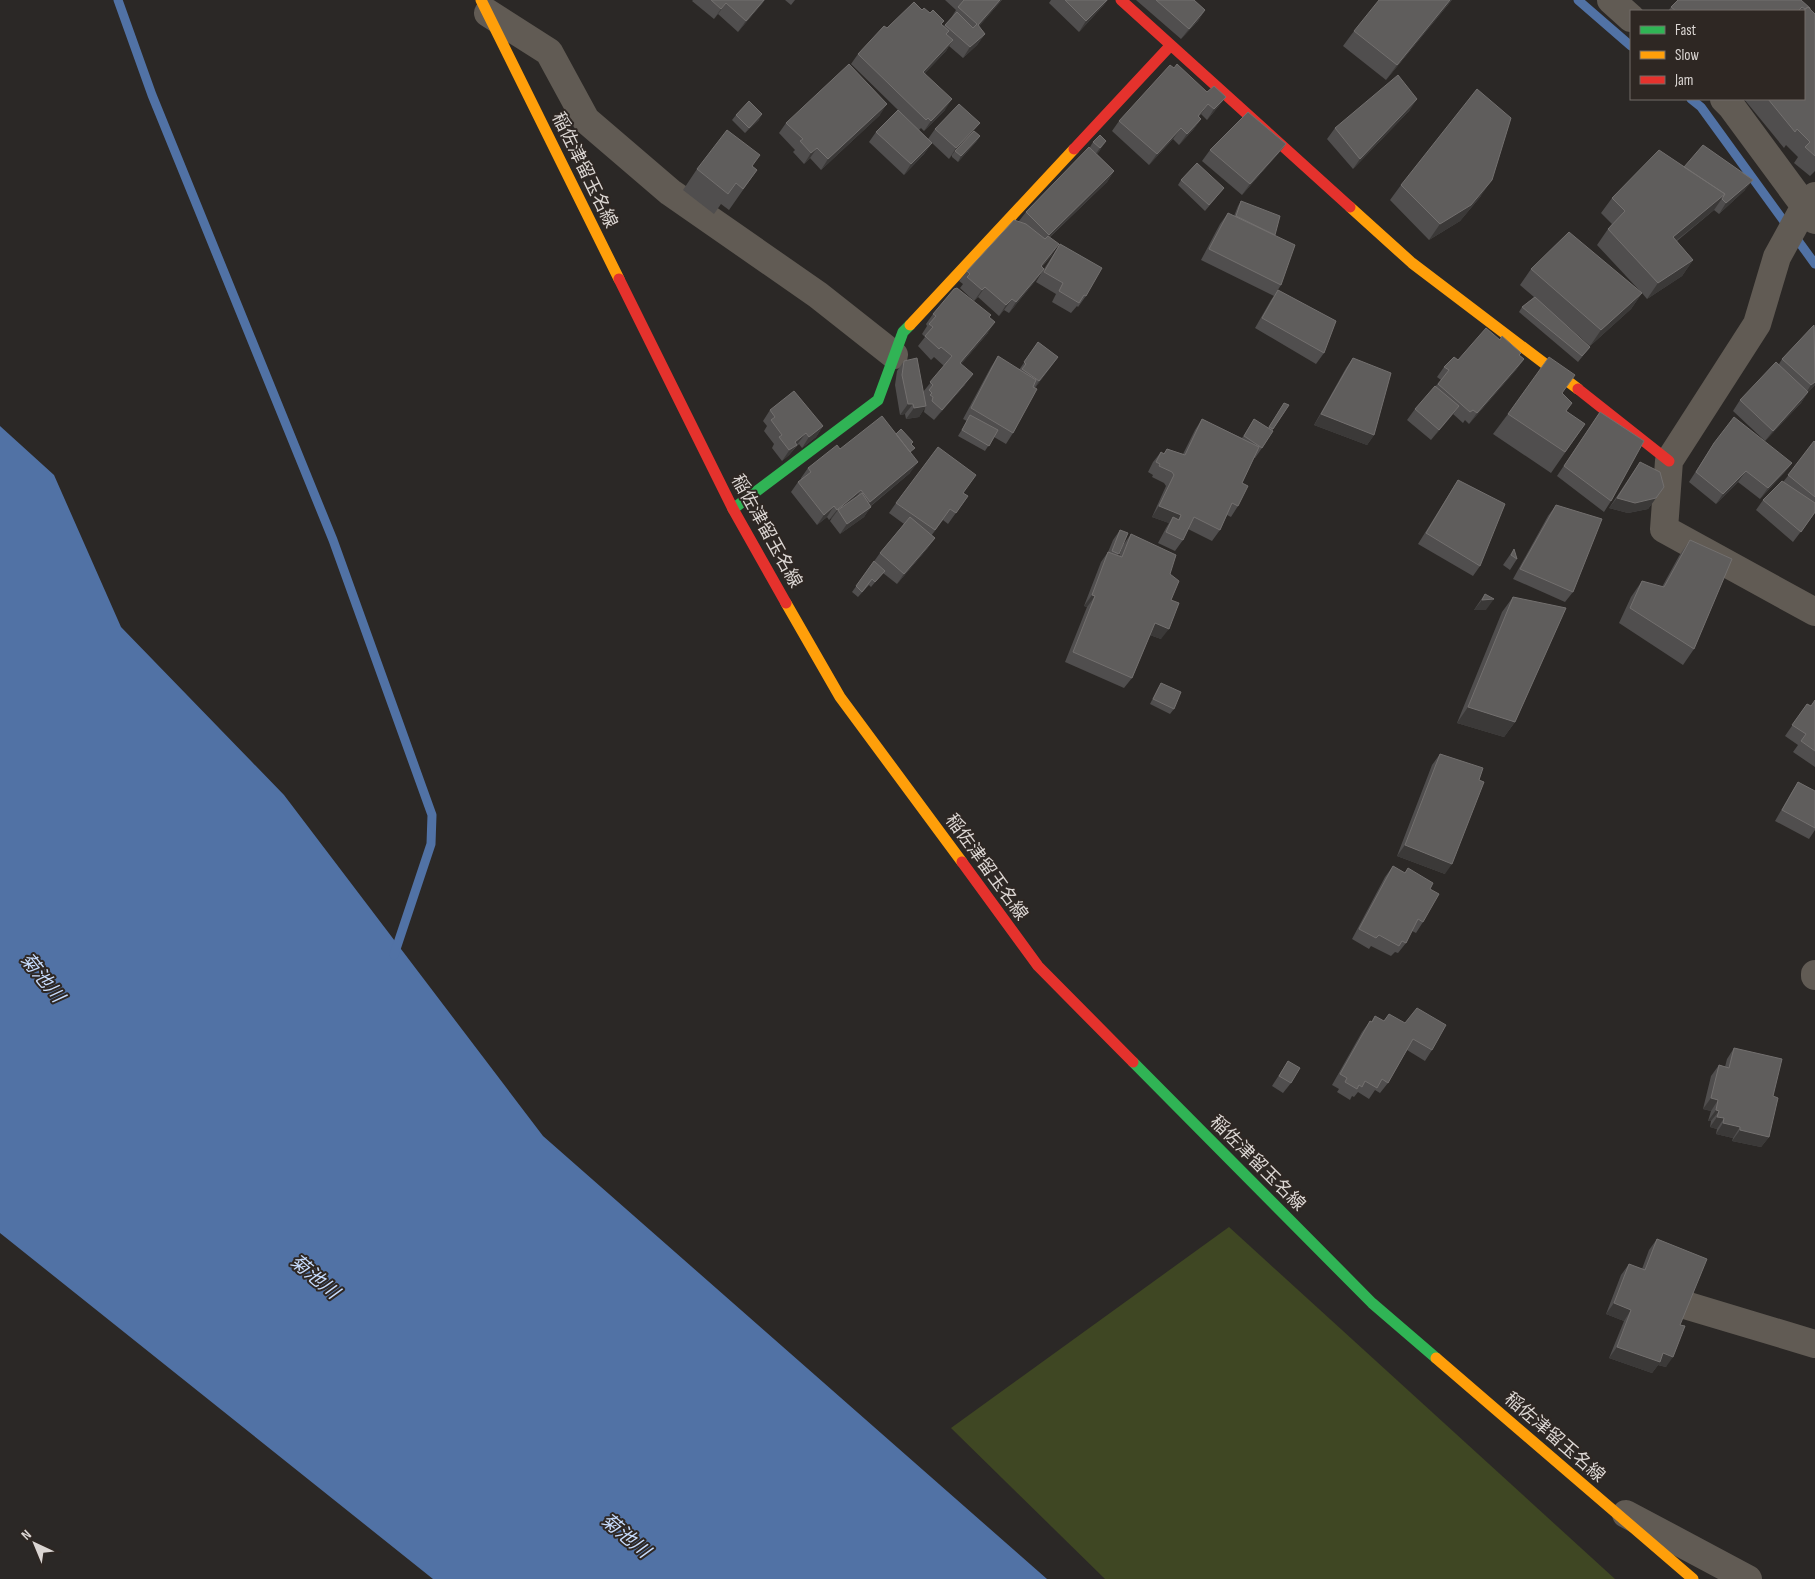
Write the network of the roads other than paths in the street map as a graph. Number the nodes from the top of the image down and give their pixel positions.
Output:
1 (1121, 0) edge
2 (1611, 0) edge
3 (485, 7) edge
4 (1630, 17) edge
5 (1170, 46) junction
6 (1725, 100) edge
7 (1812, 207) edge
8 (894, 355) junction
9 (1669, 461) junction
10 (733, 509) junction
11 (1815, 612) edge
12 (1685, 1305) edge
13 (1815, 1344) edge
14 (1604, 1503) junction
15 (1693, 1579) edge
16 (1748, 1579) edge

1 - 5 main road
2 - 4 street
3 - 8 street
3 - 10 main road, 稲佐津留玉名線
5 - 8 main road
5 - 9 main road
6 - 7 street
7 - 9 street
8 - 10 main road
9 - 11 street
10 - 14 main road, 稲佐津留玉名線
12 - 13 street
14 - 15 main road, 稲佐津留玉名線
14 - 16 street

